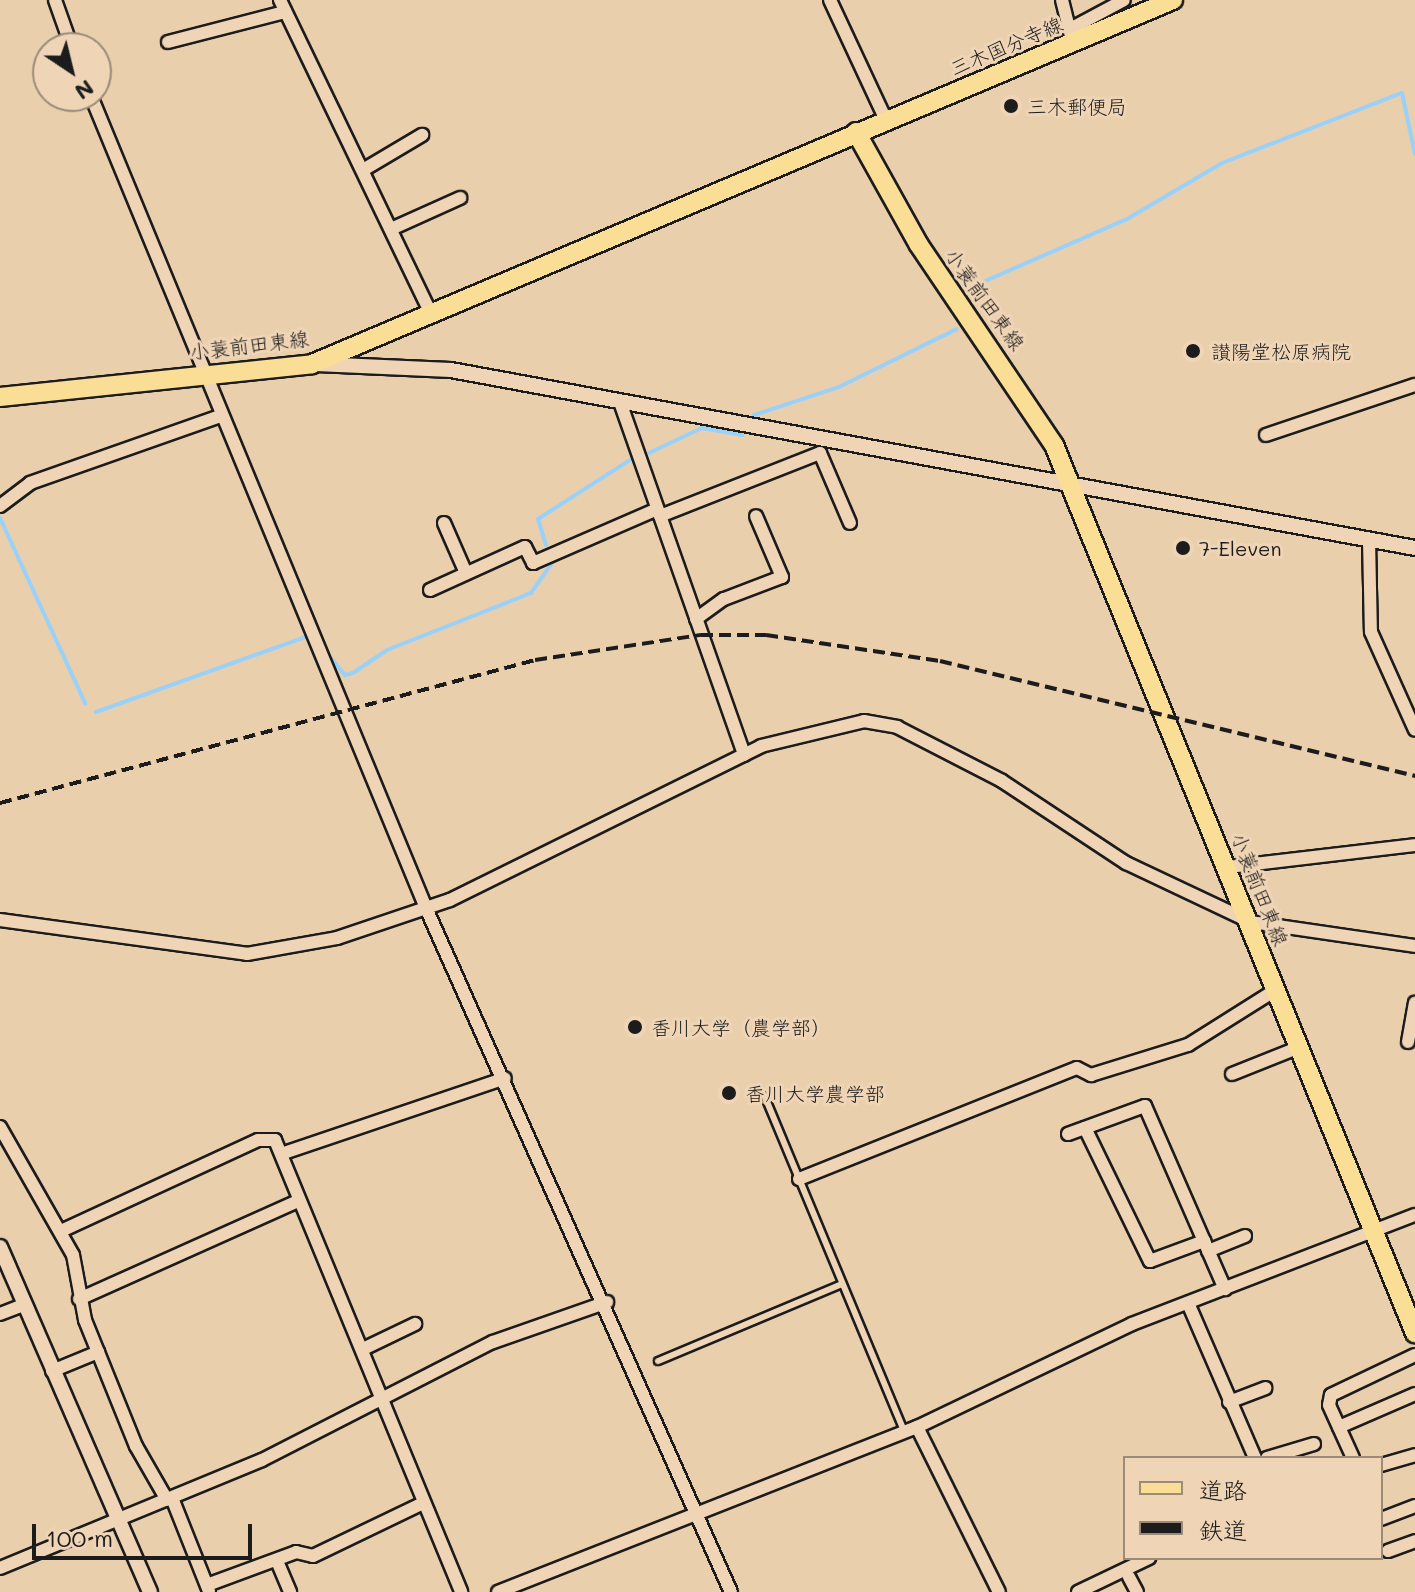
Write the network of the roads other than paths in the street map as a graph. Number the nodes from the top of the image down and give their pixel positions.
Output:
1 (55, 0) edge
2 (830, 0) edge
3 (1062, 0) edge
4 (1124, 0) edge
5 (1173, 0) edge
6 (282, 6) edge
7 (66, 32) edge
8 (1071, 36) junction
9 (168, 42) dead end
10 (97, 112) edge
11 (886, 120) junction
12 (856, 132) junction
13 (422, 135) dead end
14 (363, 170) junction
15 (460, 198) dead end
16 (391, 229) junction
17 (429, 310) junction
18 (312, 364) junction
19 (203, 373) junction
20 (1415, 385) edge
21 (0, 397) edge
22 (620, 402) junction
23 (220, 416) junction
24 (1266, 435) dead end
25 (821, 437) junction
26 (820, 453) junction
27 (1070, 481) junction
28 (0, 506) edge
29 (658, 512) junction
30 (756, 516) dead end
31 (444, 523) dead end
32 (850, 523) dead end
33 (1369, 540) junction
34 (1415, 548) edge
35 (466, 573) junction
36 (430, 590) dead end
37 (696, 619) junction
38 (1415, 730) edge
39 (744, 755) junction
40 (1415, 845) edge
41 (1228, 867) junction
42 (426, 908) junction
43 (0, 920) edge
44 (1251, 922) junction
45 (1415, 946) edge
46 (1277, 989) junction
47 (1415, 1003) edge
48 (1408, 1042) dead end
49 (1300, 1047) junction
50 (1232, 1074) dead end
51 (505, 1078) junction
52 (765, 1097) dead end
53 (0, 1127) edge
54 (1085, 1128) junction
55 (1068, 1134) dead end
56 (284, 1153) junction
57 (799, 1179) junction
58 (298, 1201) junction
59 (1415, 1215) edge
60 (61, 1231) junction
61 (1372, 1232) junction
62 (1245, 1236) dead end
63 (1206, 1246) junction
64 (0, 1247) edge
65 (842, 1284) junction
66 (1225, 1289) junction
67 (79, 1299) junction
68 (607, 1302) junction
69 (1188, 1303) junction
70 (24, 1305) junction
71 (0, 1314) edge
72 (415, 1324) dead end
73 (1415, 1333) edge
74 (363, 1349) junction
75 (98, 1352) junction
76 (1415, 1355) edge
77 (658, 1361) dead end
78 (52, 1371) junction
79 (1265, 1388) dead end
80 (380, 1394) junction
81 (1415, 1394) edge
82 (1229, 1402) junction
83 (1339, 1427) junction
84 (910, 1429) junction
85 (1314, 1444) dead end
86 (1415, 1455) edge
87 (1254, 1456) edge
88 (1274, 1456) edge
89 (1352, 1456) edge
90 (1383, 1464) edge
91 (170, 1499) junction
92 (423, 1503) junction
93 (1415, 1506) edge
94 (693, 1515) junction
95 (1383, 1518) edge
96 (117, 1520) junction
97 (1415, 1541) edge
98 (1388, 1551) dead end
99 (1145, 1560) edge
100 (277, 1561) junction
101 (0, 1568) edge
102 (1129, 1577) dead end
103 (208, 1589) edge
104 (150, 1592) edge
105 (290, 1592) edge
106 (461, 1592) edge
107 (498, 1592) edge
108 (731, 1592) edge
109 (999, 1592) edge
110 (1078, 1592) edge
111 (1137, 1592) edge

1 - 7 street
2 - 11 street
3 - 8 street
4 - 8 street
5 - 8 main road, 三木国分寺線
6 - 9 street
6 - 14 street
8 - 11 main road, 三木国分寺線
10 - 19 street
11 - 12 main road, 三木国分寺線
12 - 17 main road, 小蓑前田東線
12 - 27 main road, 小蓑前田東線
13 - 14 street
14 - 16 street
15 - 16 street
16 - 17 street
17 - 18 main road, 小蓑前田東線
18 - 19 main road, 小蓑前田東線
18 - 22 street
19 - 21 main road, 小蓑前田東線
19 - 23 street
20 - 24 street
22 - 25 street
22 - 29 street
23 - 28 street
23 - 42 street
25 - 26 street
25 - 27 street
26 - 29 street
26 - 32 street
27 - 33 street
27 - 41 main road, 小蓑前田東線
29 - 35 street
29 - 37 street
30 - 37 street
31 - 35 street
33 - 34 street
33 - 38 street
35 - 36 street
37 - 39 street
39 - 42 street
39 - 44 street
40 - 41 street
41 - 44 main road, 小蓑前田東線
42 - 43 street
42 - 51 street
44 - 45 street
44 - 46 main road, 小蓑前田東線
46 - 49 main road, 小蓑前田東線
46 - 57 street
47 - 48 street
49 - 50 street
49 - 61 main road, 小蓑前田東線
51 - 56 street
51 - 68 street
52 - 57 lane
53 - 60 street
54 - 55 street
54 - 63 street
54 - 63 street
56 - 58 street
56 - 60 street
57 - 65 lane
58 - 67 street
58 - 74 street
59 - 61 street
60 - 67 street
61 - 66 street
61 - 73 main road, 小蓑前田東線
62 - 63 street
63 - 66 street
64 - 70 street
65 - 77 lane
65 - 84 lane
66 - 69 street
67 - 75 street
68 - 80 street
68 - 94 street
69 - 82 street
69 - 84 street
70 - 71 street
70 - 78 street
72 - 74 street
74 - 80 street
75 - 78 street
75 - 91 street
76 - 83 street
78 - 96 street
79 - 82 street
80 - 91 street
80 - 92 street
81 - 83 street
82 - 87 street
83 - 89 street
84 - 94 street
84 - 109 street
85 - 88 street
86 - 90 street
91 - 96 street
91 - 103 street
92 - 100 street
92 - 106 street
93 - 95 street
94 - 107 street
94 - 108 street
96 - 101 street
96 - 104 street
97 - 98 street
99 - 110 street
100 - 103 street
100 - 105 street
102 - 111 street

